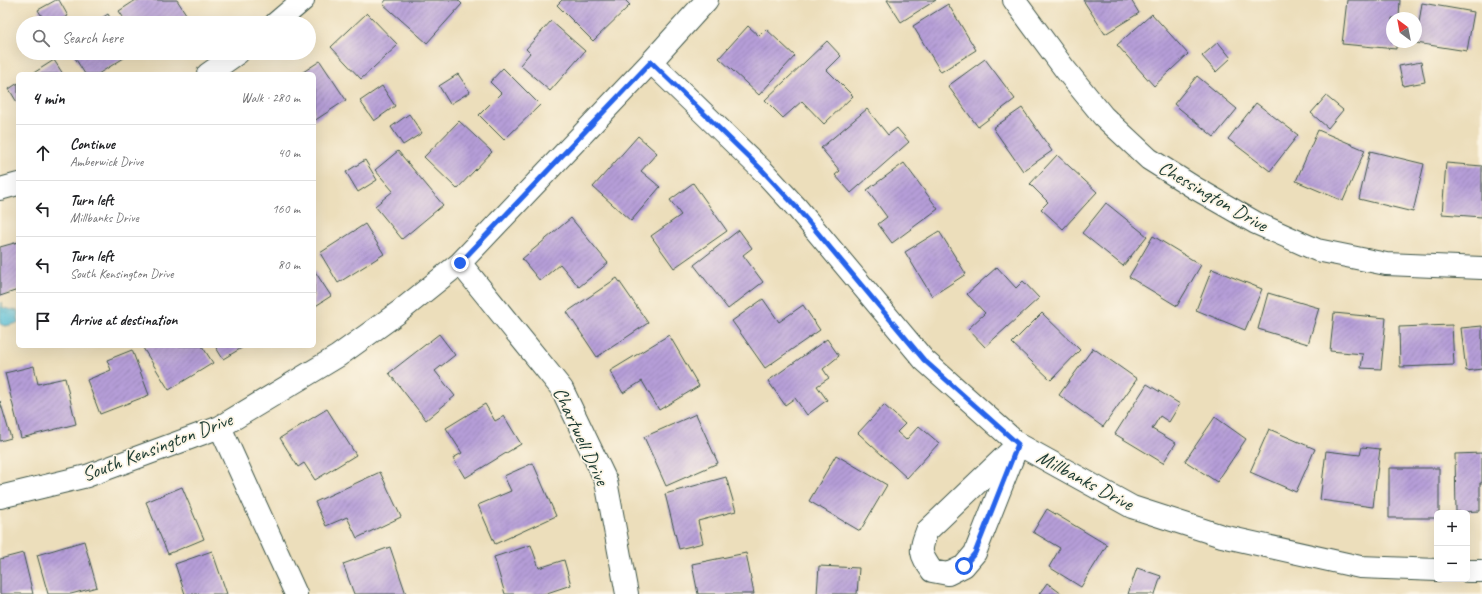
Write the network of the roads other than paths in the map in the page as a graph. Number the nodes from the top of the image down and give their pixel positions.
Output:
1 (303, 0) edge
2 (707, 0) edge
3 (1014, 0) edge
4 (284, 16) edge
5 (228, 60) edge
6 (651, 62) junction
7 (211, 72) edge
8 (16, 185) edge
9 (0, 189) edge
10 (460, 263) junction
11 (1482, 268) edge
12 (220, 428) junction
13 (1018, 444) junction
14 (0, 497) edge
15 (1434, 570) edge
16 (1470, 571) edge
17 (1482, 571) edge
18 (296, 594) edge
19 (627, 594) edge

1 - 4 street
2 - 6 street, South Kensington Drive
3 - 11 street, Chessington Drive
5 - 7 street
6 - 10 street, South Kensington Drive
6 - 13 street, Millbanks Drive
8 - 9 street
10 - 12 street, South Kensington Drive
10 - 19 street, Chartwell Drive
12 - 14 street, South Kensington Drive
12 - 18 street
13 - 13 street
13 - 15 street, Millbanks Drive
16 - 17 street

